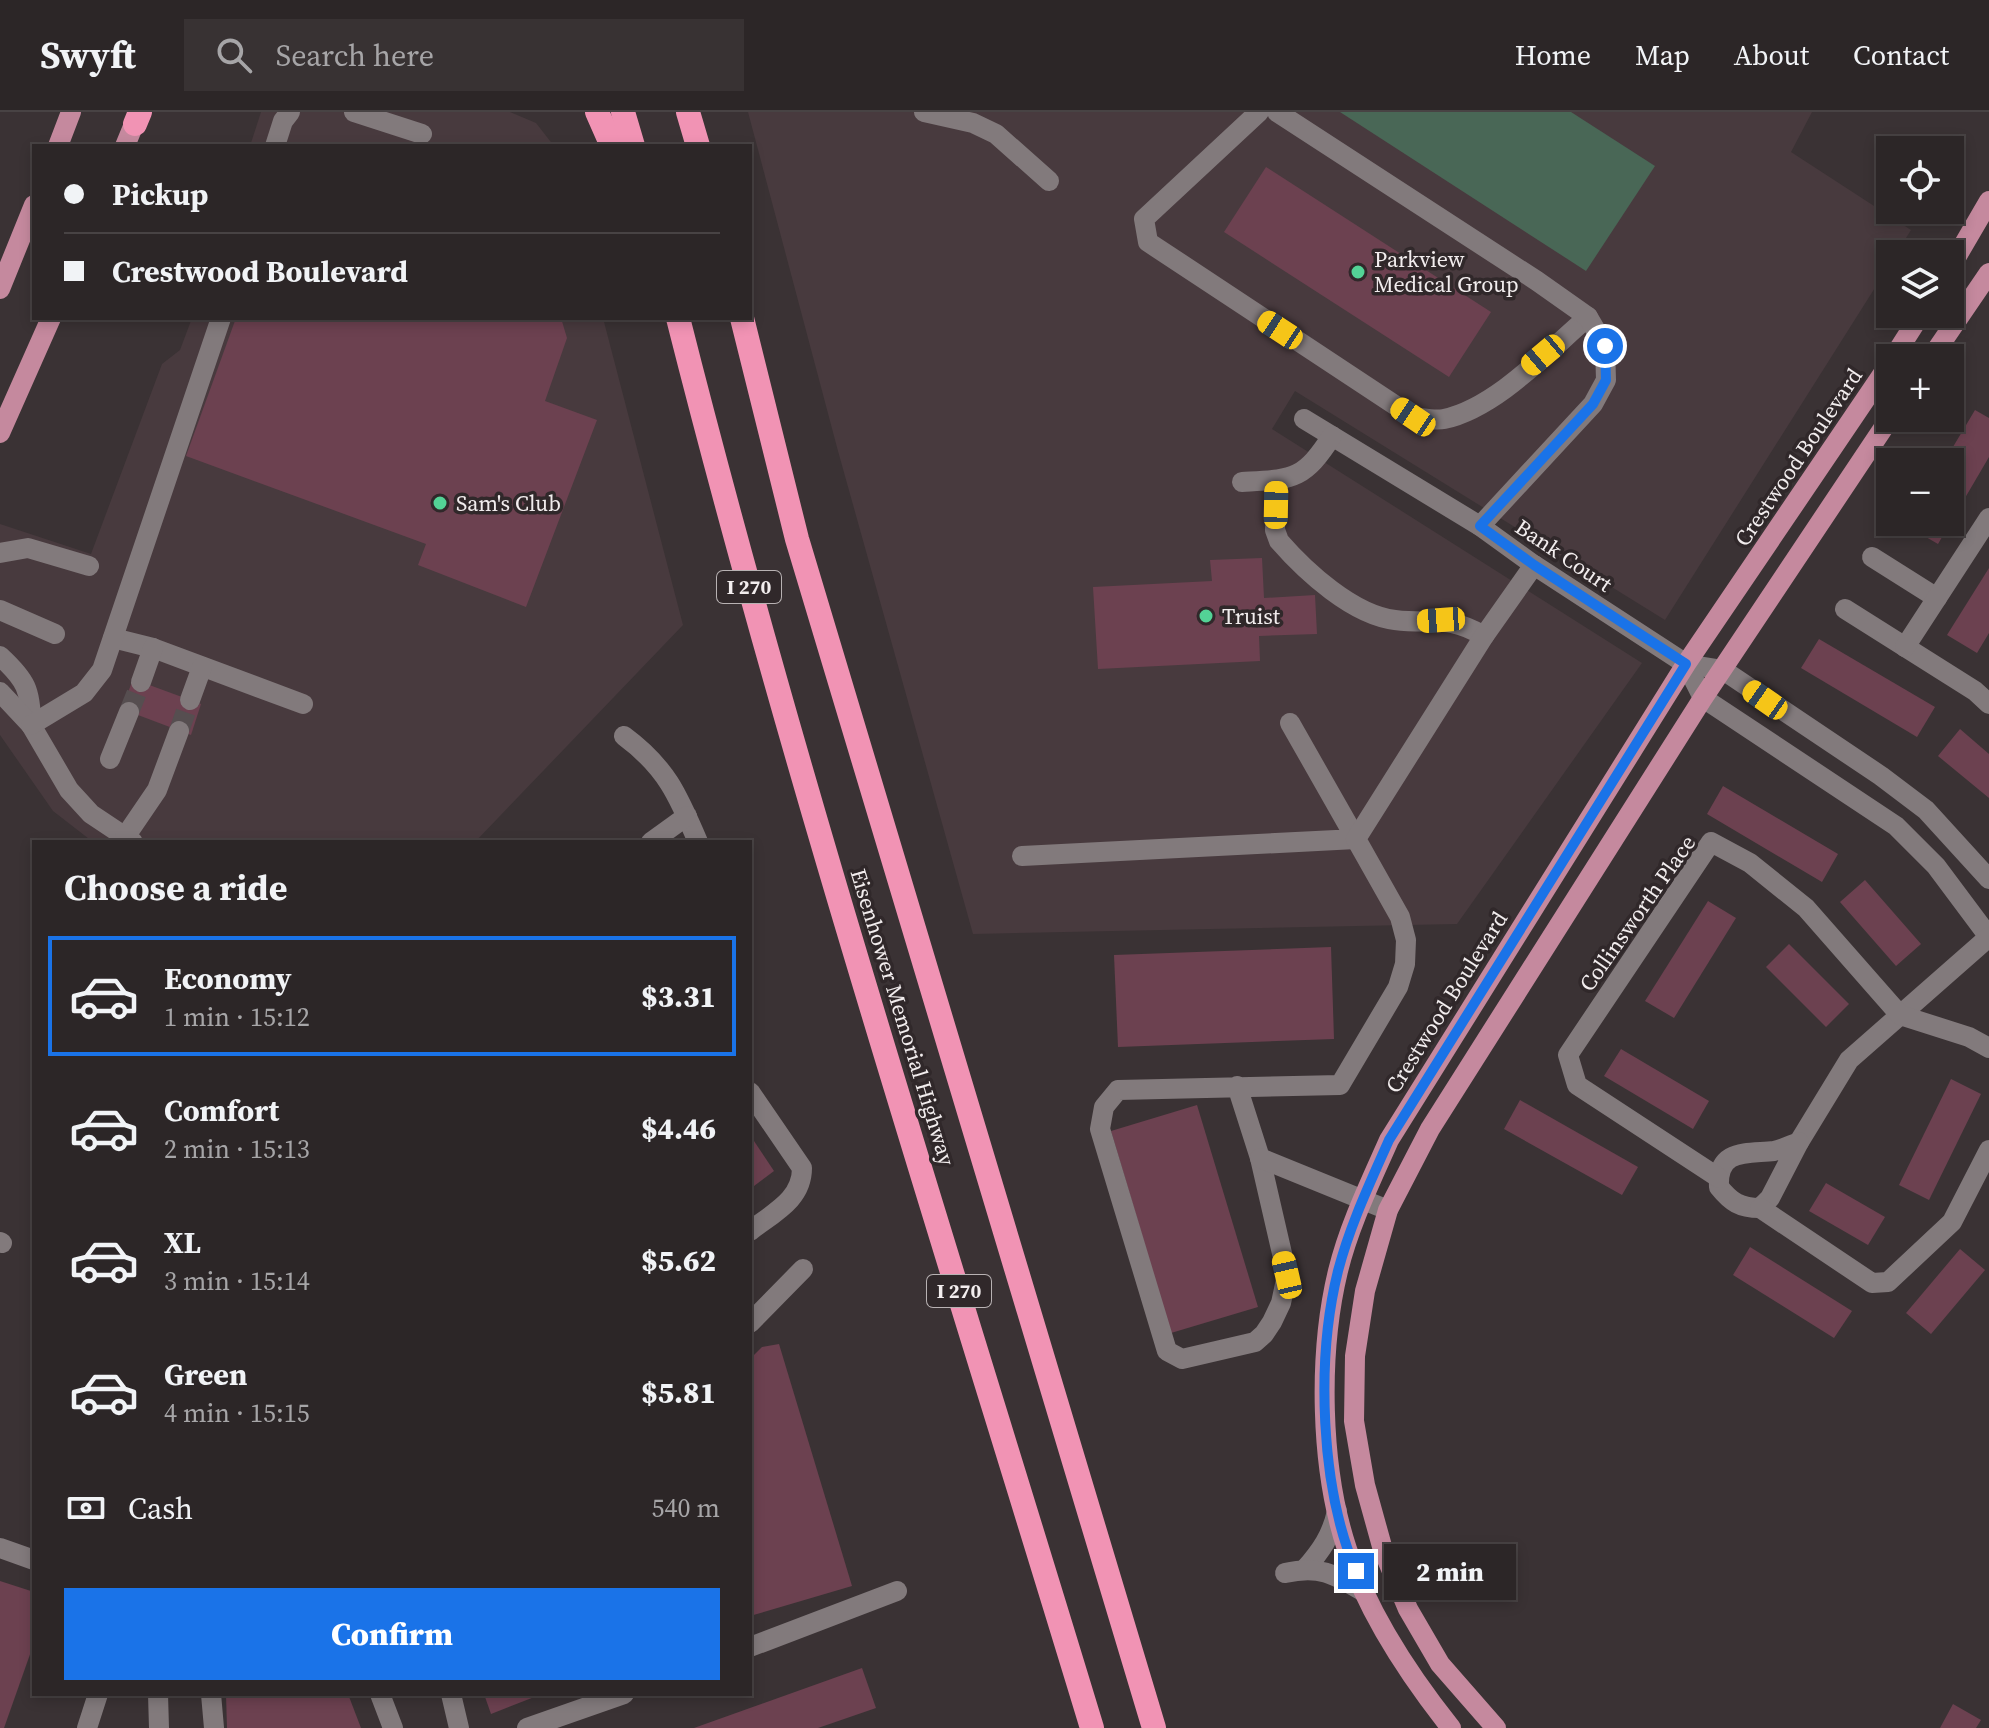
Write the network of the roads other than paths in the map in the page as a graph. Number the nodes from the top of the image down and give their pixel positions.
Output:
1 (71, 112) edge
2 (290, 112) edge
3 (354, 112) edge
4 (597, 112) edge
5 (623, 112) edge
6 (688, 112) edge
7 (698, 112) edge
8 (924, 112) edge
9 (1259, 112) edge
10 (1277, 112) edge
11 (422, 134) dead end
12 (59, 144) edge
13 (276, 144) edge
14 (611, 144) edge
15 (632, 144) edge
16 (699, 144) edge
17 (700, 144) edge
18 (1049, 181) dead end
19 (1989, 201) edge
20 (32, 210) edge
21 (1964, 244) edge
22 (1989, 273) edge
23 (0, 289) edge
24 (1981, 290) edge
25 (1588, 317) junction
26 (50, 320) edge
27 (220, 320) edge
28 (679, 320) edge
29 (743, 320) edge
30 (1941, 344) edge
31 (1876, 384) edge
32 (1304, 419) dead end
33 (1881, 432) edge
34 (0, 433) edge
35 (1332, 436) junction
36 (1276, 480) junction
37 (1242, 482) dead end
38 (1989, 518) edge
39 (1480, 526) junction
40 (0, 553) edge
41 (1872, 557) dead end
42 (1534, 565) junction
43 (89, 566) dead end
44 (1937, 598) junction
45 (1845, 609) dead end
46 (0, 610) edge
47 (55, 634) dead end
48 (1484, 636) junction
49 (113, 638) junction
50 (1905, 647) junction
51 (153, 648) junction
52 (0, 656) edge
53 (1686, 664) junction
54 (202, 667) junction
55 (1723, 670) junction
56 (141, 682) tunnel mouth
57 (0, 692) edge
58 (1703, 698) junction
59 (190, 700) tunnel mouth
60 (303, 704) dead end
61 (1989, 704) edge
62 (129, 712) tunnel mouth
63 (1290, 723) dead end
64 (31, 725) junction
65 (179, 731) tunnel mouth
66 (624, 736) dead end
67 (110, 759) dead end
68 (687, 816) junction
69 (129, 839) edge
70 (1356, 839) junction
71 (654, 840) edge
72 (697, 840) edge
73 (1022, 856) dead end
74 (1989, 879) edge
75 (1989, 937) edge
76 (1900, 1015) junction
77 (1989, 1048) edge
78 (1237, 1086) junction
79 (752, 1095) edge
80 (1799, 1142) junction
81 (1989, 1150) edge
82 (1260, 1158) junction
83 (1719, 1178) junction
84 (1362, 1201) junction
85 (1760, 1208) junction
86 (1388, 1210) junction
87 (752, 1229) edge
88 (803, 1269) dead end
89 (752, 1321) edge
90 (1337, 1511) junction
91 (0, 1548) edge
92 (32, 1559) edge
93 (897, 1591) dead end
94 (1364, 1592) junction
95 (752, 1646) edge
96 (97, 1696) edge
97 (158, 1696) edge
98 (211, 1696) edge
99 (381, 1696) edge
100 (451, 1696) edge
101 (618, 1696) edge
102 (87, 1728) edge
103 (159, 1728) edge
104 (214, 1728) edge
105 (393, 1728) edge
106 (459, 1728) edge
107 (527, 1728) edge
108 (1092, 1728) edge
109 (1154, 1728) edge
110 (1451, 1728) edge
111 (1496, 1728) edge

1 - 12 main road
2 - 13 street
3 - 11 street
4 - 14 highway
5 - 15 highway
6 - 16 highway
7 - 17 highway
8 - 18 street
9 - 25 street
10 - 25 street
19 - 21 main road
20 - 23 main road
22 - 24 main road
24 - 30 main road
25 - 39 street
26 - 34 main road
27 - 49 street
28 - 108 highway, Eisenhower Memorial Highway / I 270
29 - 109 highway, Eisenhower Memorial Highway / I 270
31 - 53 main road, Crestwood Boulevard
32 - 35 street, Bank Court
33 - 55 main road
35 - 36 street
35 - 39 street, Bank Court
36 - 37 street
36 - 48 street
38 - 44 street
39 - 42 street, Bank Court
40 - 43 street
41 - 44 street
42 - 48 street
42 - 53 street, Bank Court
44 - 50 street
45 - 50 street
46 - 47 street
48 - 70 street
49 - 51 street
49 - 64 street
50 - 61 street
51 - 54 street
51 - 56 street
52 - 64 street
53 - 55 street
53 - 58 street
53 - 84 main road, Crestwood Boulevard
54 - 59 street
54 - 60 street
55 - 58 main road
55 - 74 street
57 - 64 street
58 - 75 street
58 - 86 main road
62 - 67 street
63 - 70 street
64 - 69 street
65 - 69 street
66 - 68 street
68 - 71 street
68 - 72 street
70 - 73 street
70 - 78 street
75 - 76 street
76 - 77 street
76 - 80 street
76 - 83 street, Collinsworth Place
78 - 82 street
78 - 82 street
79 - 87 street
80 - 83 street
80 - 85 street
81 - 85 street
82 - 84 street
83 - 85 street
84 - 86 street
84 - 90 main road, Crestwood Boulevard
86 - 111 main road
88 - 89 street
90 - 94 main road, Crestwood Boulevard
90 - 94 street
91 - 92 street
93 - 95 street
94 - 110 main road, Crestwood Boulevard
96 - 102 street
97 - 103 street
98 - 104 street
99 - 105 street
100 - 106 street
101 - 107 street

